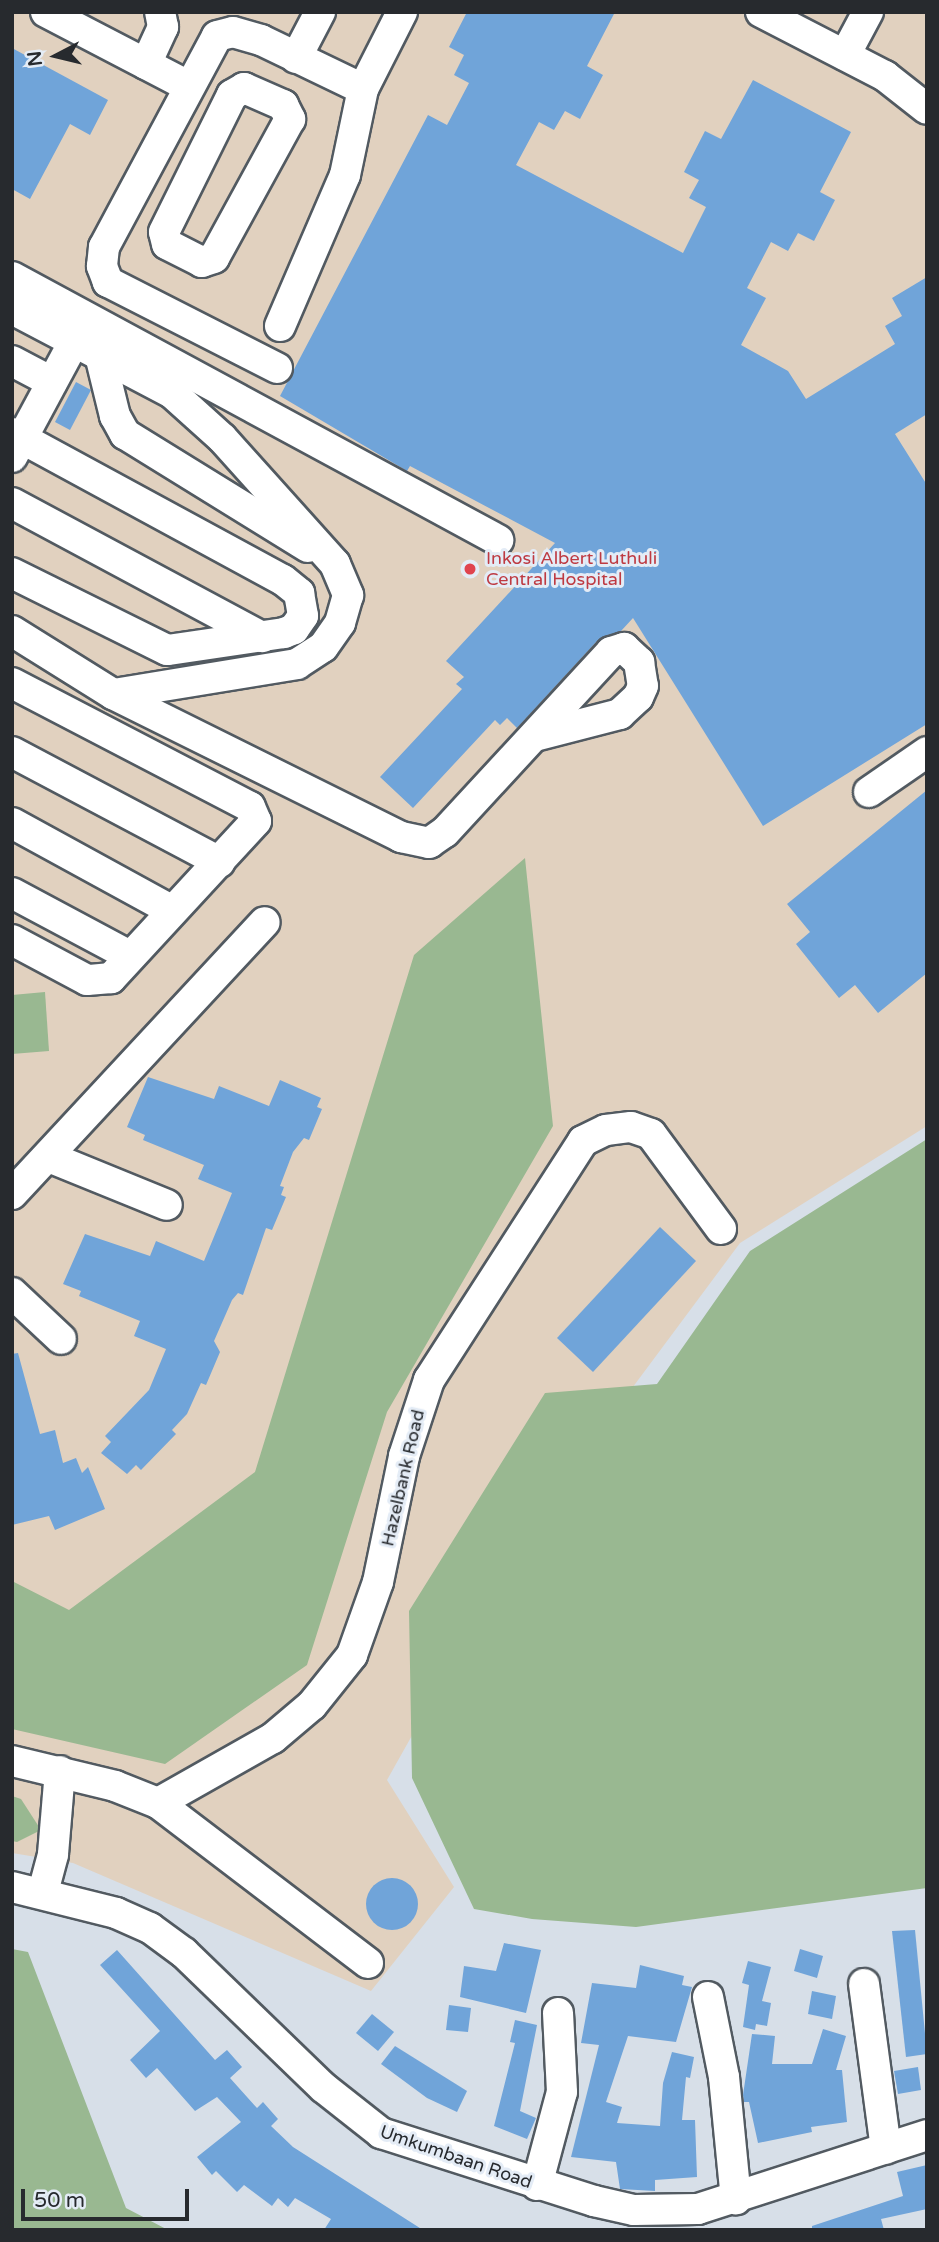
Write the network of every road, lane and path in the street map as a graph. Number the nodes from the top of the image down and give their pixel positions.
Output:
1 (46, 12) edge
2 (160, 12) edge
3 (320, 12) edge
4 (402, 12) edge
5 (761, 12) edge
6 (868, 12) edge
7 (845, 55) junction
8 (296, 58) junction
9 (146, 64) junction
10 (188, 86) junction
11 (363, 89) junction
12 (927, 109) edge
13 (164, 131) junction
14 (204, 152) junction
15 (12, 277) edge
16 (12, 309) edge
17 (279, 326) dead end
18 (87, 348) junction
19 (12, 361) edge
20 (277, 368) dead end
21 (52, 382) junction
22 (242, 401) junction
23 (222, 438) junction
24 (16, 443) edge
25 (12, 503) edge
26 (498, 540) dead end
27 (335, 564) junction
28 (12, 573) edge
29 (13, 632) edge
30 (262, 637) junction
31 (12, 683) edge
32 (113, 694) junction
33 (535, 736) dead end
34 (12, 752) edge
35 (927, 752) edge
36 (869, 792) dead end
37 (12, 823) edge
38 (220, 862) junction
39 (12, 893) edge
40 (173, 911) junction
41 (265, 922) dead end
42 (12, 940) edge
43 (130, 956) junction
44 (49, 1157) junction
45 (12, 1194) edge
46 (167, 1205) dead end
47 (721, 1229) dead end
48 (12, 1293) edge
49 (61, 1339) dead end
50 (12, 1761) edge
51 (60, 1771) junction
52 (158, 1803) junction
53 (12, 1886) edge
54 (43, 1892) junction
55 (368, 1964) dead end
56 (864, 1984) dead end
57 (708, 1997) dead end
58 (558, 2013) dead end
59 (927, 2135) edge
60 (886, 2148) junction
61 (537, 2185) junction
62 (736, 2199) junction

1 - 9 street
2 - 9 street
3 - 8 street
4 - 11 street
5 - 7 street
6 - 7 street
7 - 12 street
8 - 10 street
8 - 11 street
9 - 10 street
10 - 13 street
11 - 17 street
13 - 14 street
13 - 20 street
14 - 14 street
15 - 22 street
16 - 18 street
18 - 21 street
18 - 23 street
18 - 27 street
19 - 21 street
21 - 24 street
22 - 23 street
22 - 26 street
23 - 27 street
24 - 30 street
25 - 30 street
27 - 32 street
28 - 30 street
29 - 32 street
31 - 38 street
32 - 33 street
34 - 38 street
35 - 36 street
37 - 40 street
38 - 40 street
39 - 43 street
40 - 43 street
41 - 44 street
42 - 43 street
44 - 45 street
44 - 46 street
47 - 52 street, Hazelbank Road
48 - 49 street
50 - 51 street
51 - 52 street
51 - 54 street
52 - 55 street
53 - 54 street, Umkumbaan Road
54 - 61 street, Umkumbaan Road
56 - 60 street
57 - 62 street
58 - 61 street
59 - 60 street, Umkumbaan Road
60 - 62 street, Umkumbaan Road
61 - 62 street, Umkumbaan Road

